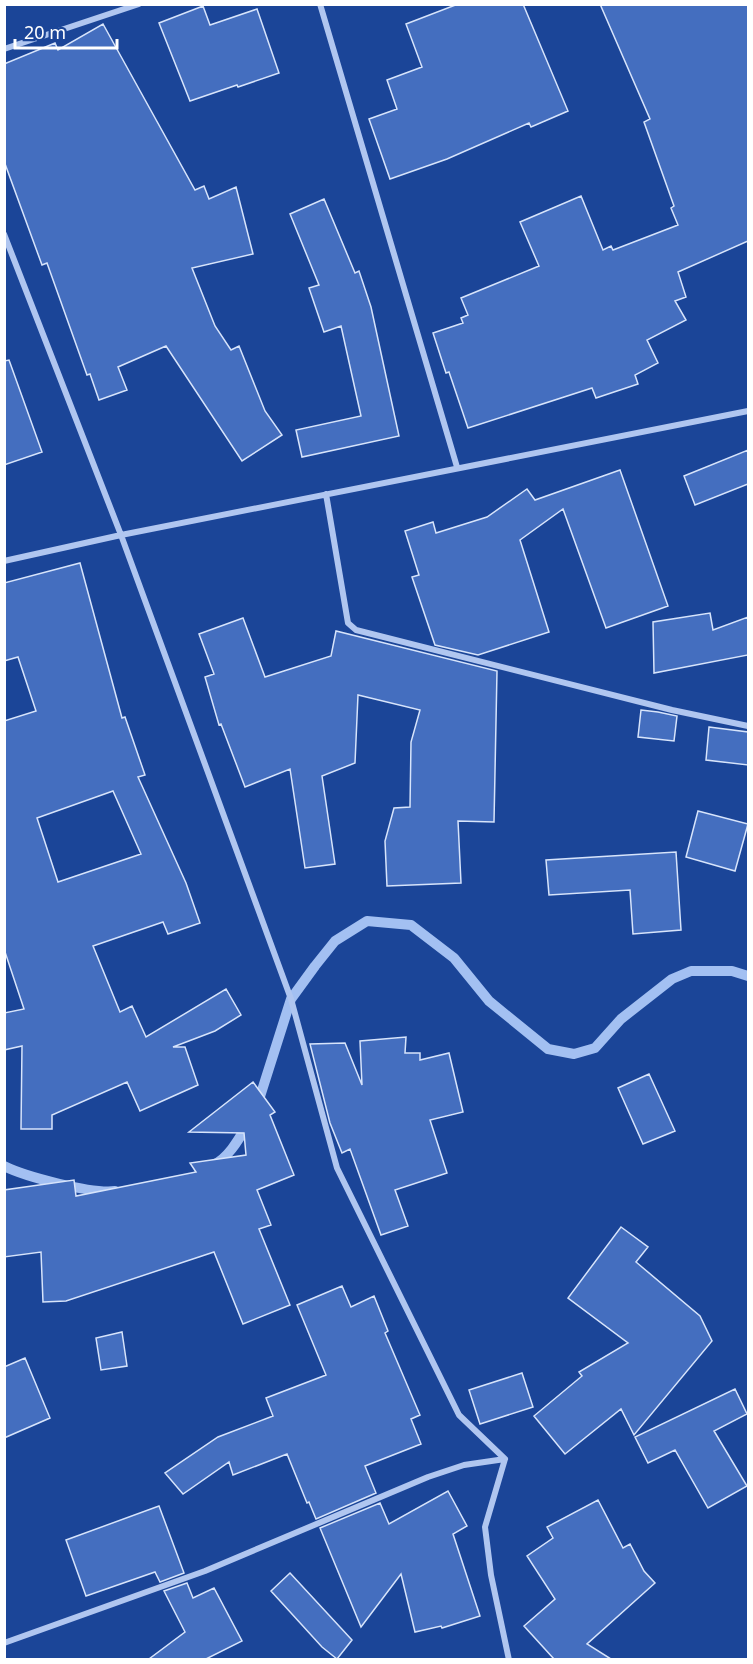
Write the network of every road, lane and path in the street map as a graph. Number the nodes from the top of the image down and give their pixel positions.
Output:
1 (139, 4) edge
2 (320, 4) edge
3 (4, 49) edge
4 (4, 234) edge
5 (748, 411) edge
6 (457, 467) junction
7 (326, 494) junction
8 (121, 535) junction
9 (4, 561) edge
10 (748, 726) edge
11 (505, 1459) junction
12 (4, 1643) edge
13 (509, 1659) edge

1 - 3 street
2 - 6 street
4 - 8 street
5 - 6 street
6 - 7 street
7 - 8 street
7 - 10 street
8 - 9 street
8 - 11 street
11 - 12 street
11 - 13 street

